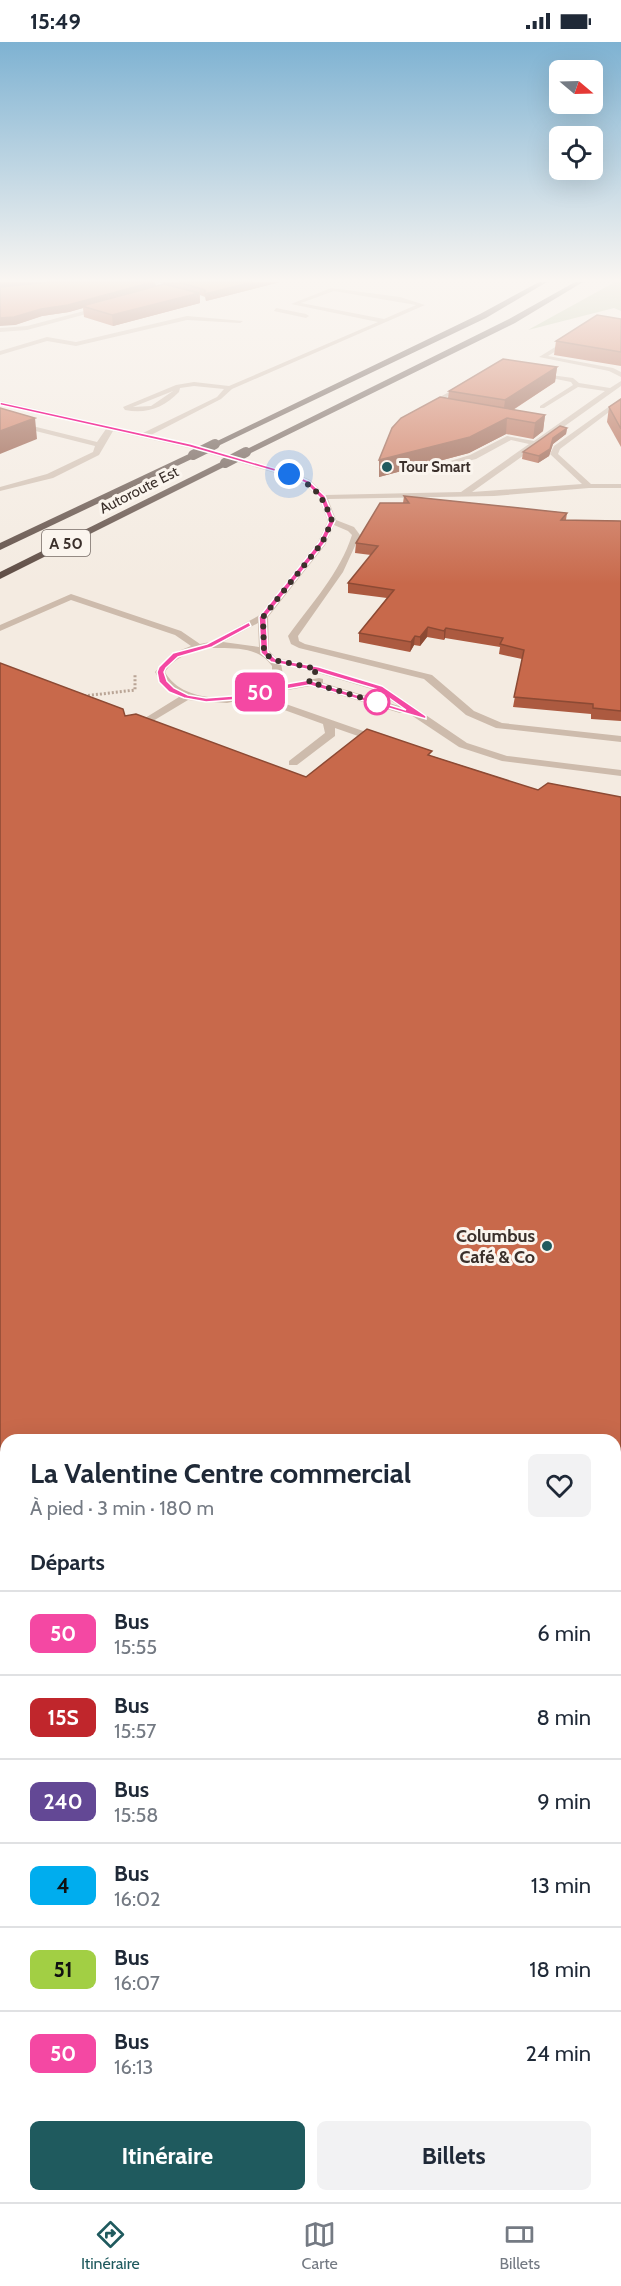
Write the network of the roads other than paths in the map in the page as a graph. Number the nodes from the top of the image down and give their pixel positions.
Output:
1 (242, 383) edge
2 (343, 383) edge
3 (387, 383) edge
4 (470, 383) edge
5 (576, 383) edge
6 (620, 383) edge
7 (578, 385) junction
8 (176, 387) junction
9 (230, 388) junction
10 (610, 390) junction
11 (443, 397) edge
12 (621, 400) edge
13 (0, 403) edge
14 (542, 407) dead end
15 (0, 420) edge
16 (544, 427) edge
17 (111, 428) junction
18 (555, 429) junction
19 (145, 435) junction
20 (535, 443) junction
21 (99, 445) junction
22 (425, 470) edge
23 (589, 486) junction
24 (621, 486) edge
25 (0, 489) edge
26 (462, 495) junction
27 (323, 497) junction
28 (132, 510) junction
29 (332, 521) junction
30 (0, 548) edge
31 (0, 576) edge
32 (0, 583) edge
33 (263, 617) junction
34 (0, 628) edge
35 (209, 645) junction
36 (198, 647) junction
37 (264, 653) junction
38 (274, 660) junction
39 (309, 682) junction
40 (363, 682) junction
41 (257, 693) junction
42 (186, 697) junction
43 (424, 717) junction
44 (328, 722) junction
45 (131, 732) edge
46 (621, 739) edge
47 (396, 747) edge
48 (293, 763) dead end
49 (621, 773) edge

1 - 9 street
2 - 30 highway, Autoroute Est / A 50, bridge
3 - 28 highway, Autoroute Est / A 50, bridge
4 - 11 street
5 - 7 street
6 - 10 street
7 - 10 street
7 - 14 street
8 - 8 street
8 - 9 street
9 - 19 street
10 - 18 street
12 - 23 street
13 - 17 street
15 - 21 street
16 - 18 street
17 - 19 street
17 - 21 street
18 - 20 street
19 - 27 street
20 - 22 street
20 - 26 street
21 - 25 street
23 - 24 street
23 - 26 street
26 - 27 street
27 - 29 street
28 - 31 highway, Autoroute Est / A 50
28 - 32 highway
29 - 33 street
29 - 46 street
33 - 35 street
33 - 37 street
34 - 36 street
35 - 36 street
35 - 37 street
36 - 42 street
37 - 38 street
38 - 40 street
38 - 41 street
39 - 40 street
39 - 41 street
39 - 43 street
40 - 43 street
41 - 42 street
41 - 44 street
42 - 45 street
43 - 49 street
44 - 47 street
44 - 48 street

